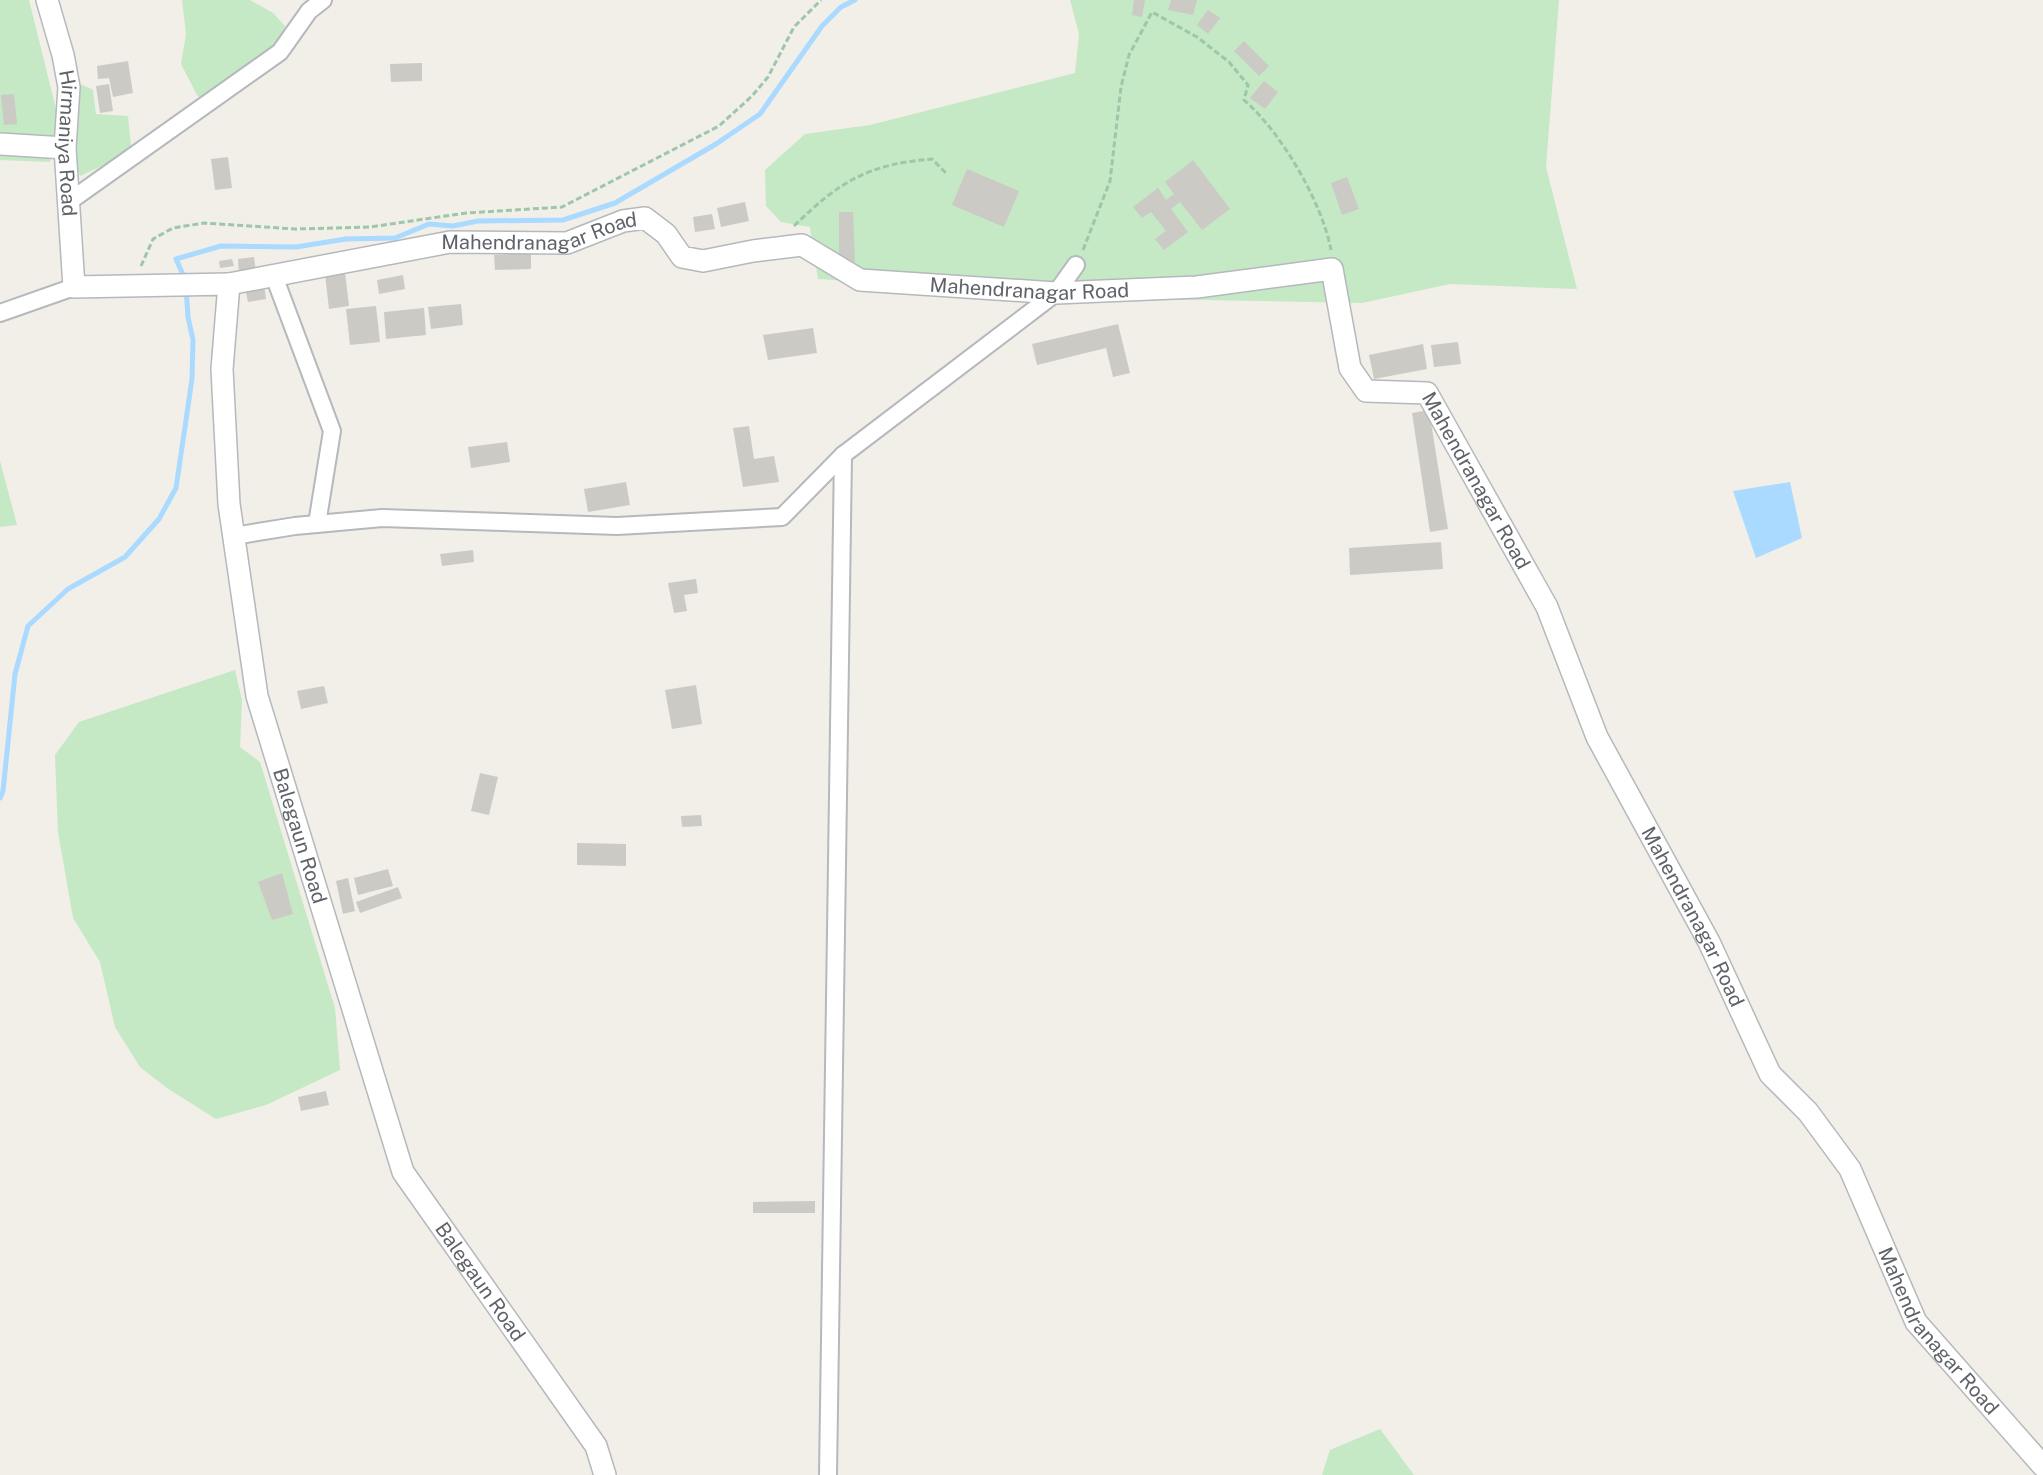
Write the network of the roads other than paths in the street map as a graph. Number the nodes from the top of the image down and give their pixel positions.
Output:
1 (47, 0) edge
2 (323, 0) edge
3 (0, 144) edge
4 (65, 148) junction
5 (67, 203) junction
6 (1076, 265) road end
7 (274, 276) junction
8 (229, 284) junction
9 (74, 287) junction
10 (1056, 293) junction
11 (0, 314) edge
12 (843, 455) junction
13 (318, 524) junction
14 (234, 536) junction
15 (2043, 1466) edge
16 (605, 1475) edge
17 (828, 1475) edge

1 - 4 street, Hirmaniya Road
2 - 5 street
3 - 4 street
4 - 5 street, Hirmaniya Road
5 - 9 street, Hirmaniya Road
6 - 10 street
7 - 8 street, Mahendranagar Road
7 - 10 street, Mahendranagar Road
7 - 13 street
8 - 9 street
8 - 14 street, Balegaun Road
9 - 11 street
10 - 12 street
10 - 15 street, Mahendranagar Road
12 - 13 street
12 - 17 street
13 - 14 street
14 - 16 street, Balegaun Road

